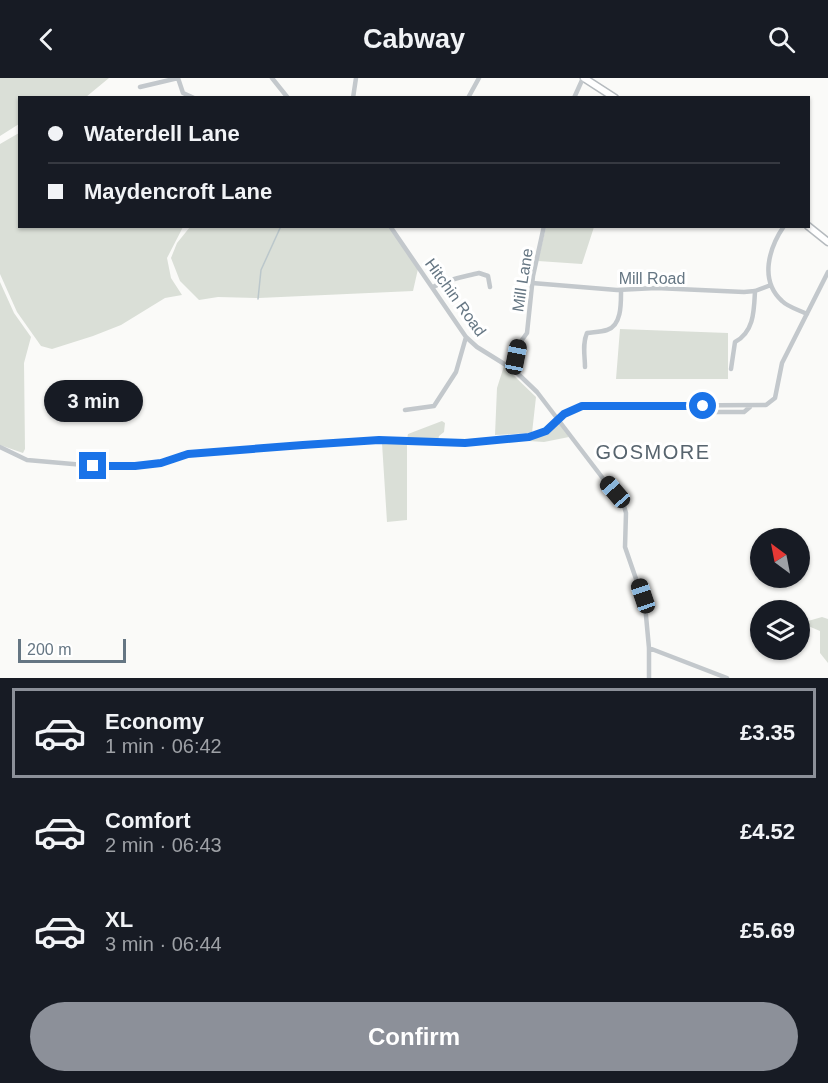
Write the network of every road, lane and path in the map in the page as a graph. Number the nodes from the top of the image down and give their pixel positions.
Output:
1 (178, 78) edge
2 (272, 78) edge
3 (356, 78) edge
4 (479, 78) edge
5 (583, 78) edge
6 (140, 87) dead end
7 (190, 96) edge
8 (286, 96) edge
9 (353, 96) edge
10 (469, 96) edge
11 (575, 96) edge
12 (612, 96) edge
13 (391, 228) edge
14 (544, 228) edge
15 (783, 228) edge
16 (810, 228) edge
17 (828, 242) edge
18 (828, 272) edge
19 (826, 281) edge
20 (532, 283) junction
21 (771, 285) junction
22 (433, 287) junction
23 (490, 287) dead end
24 (621, 290) junction
25 (755, 291) junction
26 (807, 314) junction
27 (466, 337) junction
28 (585, 367) dead end
29 (731, 369) dead end
30 (514, 370) junction
31 (405, 410) dead end
32 (558, 419) junction
33 (0, 447) edge
34 (650, 648) junction
35 (649, 678) edge
36 (727, 678) edge

1 - 6 street
1 - 7 street
2 - 8 street
3 - 9 street
4 - 10 street
5 - 11 street
5 - 12 main road
13 - 22 street, Hitchin Road
14 - 20 street, Mill Lane
15 - 21 street
16 - 17 main road
18 - 19 street
19 - 26 street
20 - 24 street, Mill Road
20 - 30 street, Mill Lane
21 - 25 street, Mill Road
21 - 26 street
22 - 23 street
22 - 27 street, Hitchin Road
24 - 25 street, Mill Road
24 - 28 street
25 - 29 street
26 - 32 street
27 - 30 street, Hitchin Road
27 - 31 street
30 - 32 street, Hitchin Road
32 - 33 street
32 - 34 street, Hitchin Road
34 - 35 street, Hitchin Road
34 - 36 street

